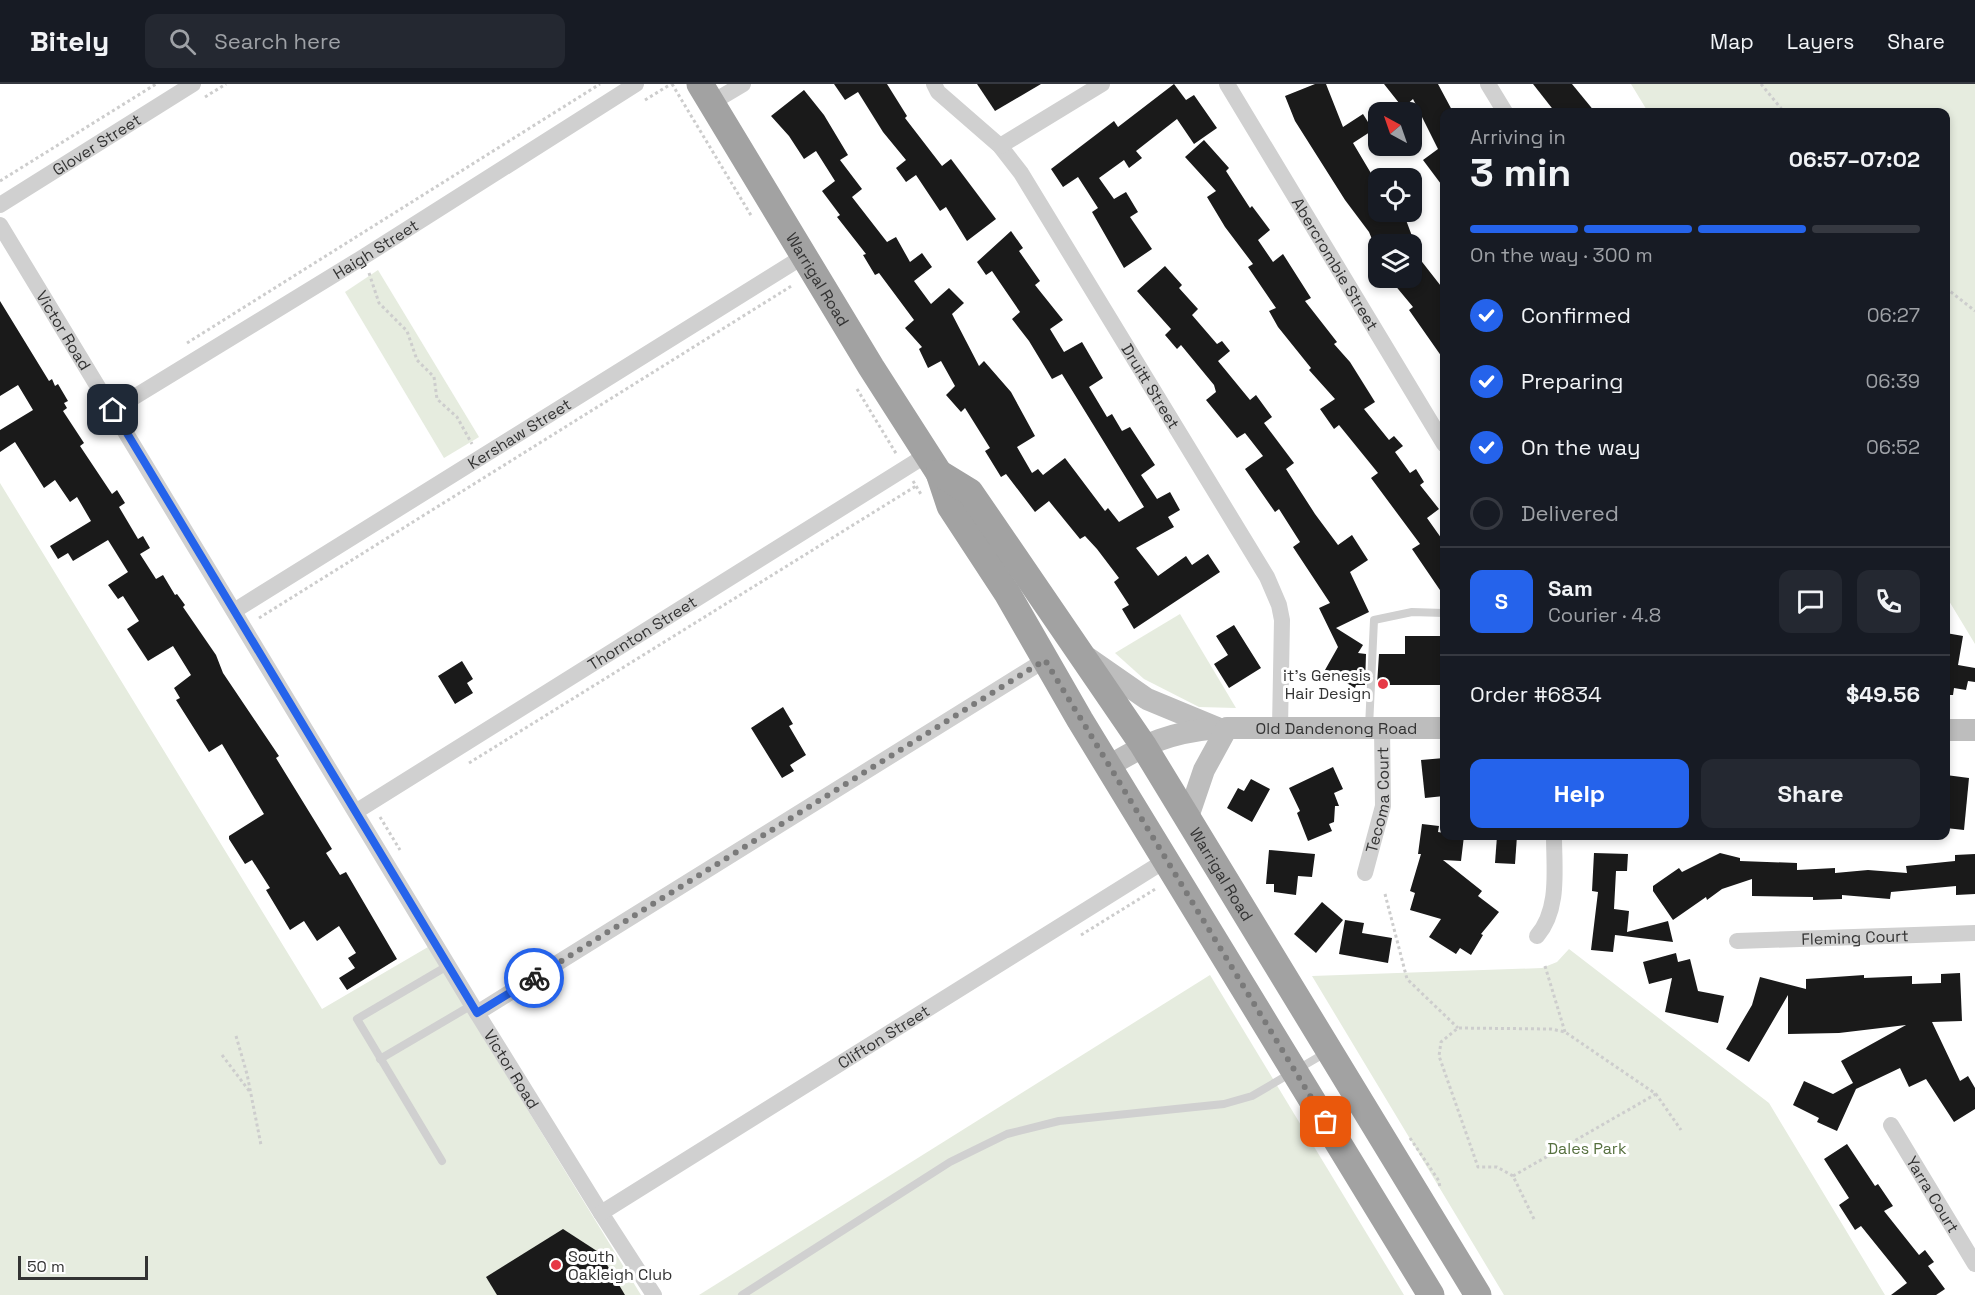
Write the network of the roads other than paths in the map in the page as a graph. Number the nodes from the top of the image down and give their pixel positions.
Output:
1 (193, 84) edge
2 (636, 84) edge
3 (743, 84) edge
4 (934, 84) edge
5 (1102, 84) edge
6 (1227, 84) edge
7 (1488, 84) edge
8 (705, 93) edge
9 (1503, 108) edge
10 (1000, 146) junction
11 (0, 205) edge
12 (0, 225) edge
13 (794, 262) junction
14 (113, 410) junction
15 (1440, 437) edge
16 (934, 464) junction
17 (234, 611) junction
18 (1440, 613) edge
19 (1079, 652) junction
20 (1045, 660) junction
21 (1280, 727) junction
22 (1375, 727) junction
23 (1222, 728) junction
24 (1440, 728) edge
25 (1950, 730) edge
26 (1975, 730) edge
27 (1143, 745) junction
28 (1108, 766) junction
29 (357, 811) junction
30 (1188, 817) junction
31 (1554, 840) edge
32 (1158, 866) junction
33 (1365, 873) dead end
34 (1975, 933) edge
35 (1537, 936) dead end
36 (1737, 941) dead end
37 (449, 965) junction
38 (475, 1009) junction
39 (1330, 1050) junction
40 (380, 1059) junction
41 (1296, 1071) junction
42 (1891, 1125) dead end
43 (442, 1161) dead end
44 (600, 1213) junction
45 (1975, 1264) edge
46 (654, 1295) edge
47 (742, 1295) edge
48 (1431, 1295) edge
49 (1478, 1295) edge

1 - 11 street, Glover Street
2 - 14 street, Haigh Street
3 - 8 street
4 - 10 street, Druitt Street
5 - 10 street
6 - 15 street, Abercrombie Street
7 - 9 street
8 - 13 highway, Warrigal Road
10 - 21 street, Druitt Street
12 - 14 street, Victor Road
13 - 16 highway, Warrigal Road
13 - 17 street, Kershaw Street
14 - 17 street, Victor Road
16 - 19 highway, Warrigal Road
16 - 20 highway, Warrigal Road
16 - 29 street, Thornton Street
17 - 29 street, Victor Road
18 - 22 lane
19 - 23 main road
19 - 27 highway, Warrigal Road
20 - 28 highway, Warrigal Road
20 - 38 street
21 - 22 main road, Old Dandenong Road
21 - 23 main road, Old Dandenong Road
22 - 24 main road, Old Dandenong Road
22 - 33 street, Tecoma Court
23 - 27 main road, Old Dandenong Road
23 - 30 main road
25 - 26 main road
27 - 28 main road, Old Dandenong Road
27 - 30 highway, Warrigal Road
28 - 32 highway, Warrigal Road
29 - 37 street, Victor Road
30 - 39 highway, Warrigal Road
31 - 35 street
32 - 41 highway, Warrigal Road
32 - 44 street, Clifton Street
34 - 36 street, Fleming Court
37 - 38 street, Victor Road
37 - 40 lane
38 - 40 lane
38 - 44 street, Victor Road
39 - 41 lane
39 - 49 highway, Warrigal Road
40 - 43 lane
41 - 47 lane
41 - 48 highway, Warrigal Road
42 - 45 street, Yarra Court
44 - 46 street, Victor Road

